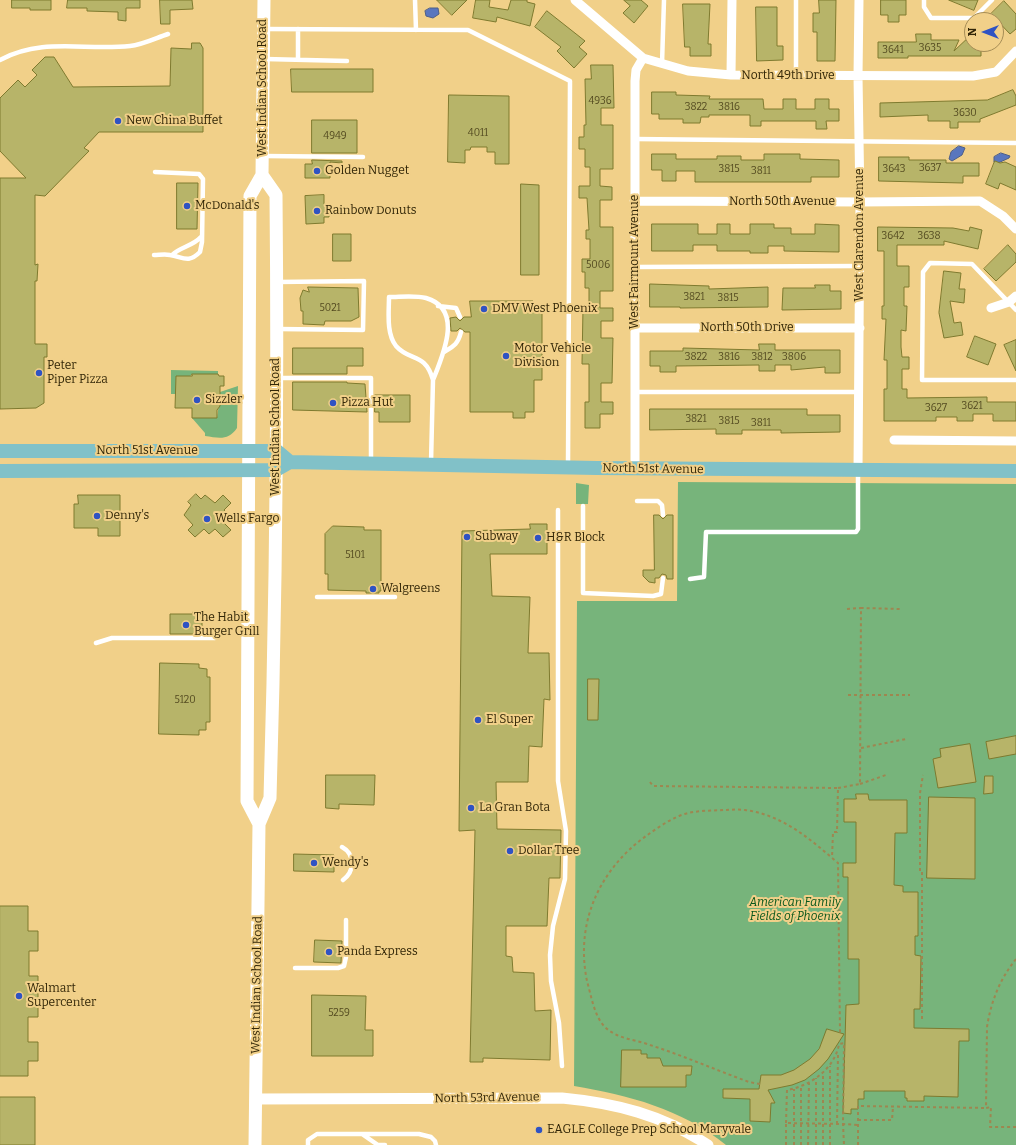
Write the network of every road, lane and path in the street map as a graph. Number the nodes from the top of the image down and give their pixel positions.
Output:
1 (264, 0) edge
2 (416, 0) edge
3 (575, 0) edge
4 (664, 0) edge
5 (732, 0) edge
6 (796, 0) edge
7 (859, 0) edge
8 (924, 0) edge
9 (992, 0) edge
10 (263, 29) junction
11 (298, 29) junction
12 (416, 30) junction
13 (168, 34) dead end
14 (1016, 52) edge
15 (643, 58) junction
16 (263, 59) junction
17 (0, 60) edge
18 (298, 60) junction
19 (347, 60) dead end
20 (662, 65) junction
21 (731, 75) junction
22 (796, 76) junction
23 (858, 76) junction
24 (635, 139) junction
25 (860, 140) junction
26 (1016, 142) edge
27 (262, 156) junction
28 (363, 157) dead end
29 (155, 172) dead end
30 (262, 175) junction
31 (634, 201) junction
32 (860, 202) junction
33 (1016, 229) edge
34 (201, 237) junction
35 (154, 255) dead end
36 (172, 255) junction
37 (860, 266) junction
38 (634, 267) junction
39 (277, 282) junction
40 (1013, 299) edge
41 (438, 306) junction
42 (991, 308) dead end
43 (1016, 310) edge
44 (460, 317) dead end
45 (277, 328) junction
46 (635, 328) junction
47 (860, 328) junction
48 (461, 332) dead end
49 (444, 352) junction
50 (277, 378) junction
51 (433, 380) junction
52 (1016, 380) edge
53 (635, 392) junction
54 (859, 392) junction
55 (894, 440) dead end
56 (1016, 441) edge
57 (0, 451) edge
58 (249, 451) junction
59 (277, 451) junction
60 (290, 462) junction
61 (371, 463) junction
62 (431, 464) junction
63 (568, 467) junction
64 (635, 468) junction
65 (249, 470) junction
66 (276, 470) junction
67 (858, 470) junction
68 (0, 471) edge
69 (1016, 471) edge
70 (637, 501) dead end
71 (583, 506) dead end
72 (558, 510) dead end
73 (663, 515) dead end
74 (663, 578) dead end
75 (690, 579) dead end
76 (318, 597) dead end
77 (394, 597) dead end
78 (861, 608) junction
79 (847, 609) dead end
80 (901, 609) dead end
81 (215, 638) dead end
82 (96, 643) dead end
83 (848, 695) dead end
84 (861, 695) junction
85 (910, 695) dead end
86 (906, 739) dead end
87 (861, 748) junction
88 (923, 774) dead end
89 (886, 775) dead end
90 (650, 782) dead end
91 (860, 784) junction
92 (838, 788) junction
93 (259, 824) junction
94 (342, 846) dead end
95 (832, 858) junction
96 (343, 880) dead end
97 (346, 920) dead end
98 (1016, 959) edge
99 (295, 968) dead end
100 (922, 1019) dead end
101 (840, 1033) dead end
102 (838, 1052) junction
103 (562, 1066) dead end
104 (830, 1066) junction
105 (823, 1072) junction
106 (816, 1077) junction
107 (809, 1083) junction
108 (760, 1084) dead end
109 (801, 1086) junction
110 (794, 1089) junction
111 (256, 1099) junction
112 (893, 1107) junction
113 (986, 1108) junction
114 (858, 1120) junction
115 (786, 1124) junction
116 (794, 1124) junction
117 (800, 1124) junction
118 (808, 1124) junction
119 (816, 1124) junction
120 (823, 1124) junction
121 (830, 1124) junction
122 (837, 1124) junction
123 (843, 1124) junction
124 (858, 1124) junction
125 (1016, 1127) edge
126 (362, 1134) junction
127 (255, 1145) edge
128 (308, 1145) edge
129 (385, 1145) edge
130 (436, 1145) edge
131 (708, 1145) edge
132 (786, 1145) edge
133 (794, 1145) edge
134 (801, 1145) edge
135 (808, 1145) edge
136 (816, 1145) edge
137 (823, 1145) edge
138 (830, 1145) edge
139 (844, 1145) edge
140 (858, 1145) edge

1 - 10 main road, West Indian School Road
2 - 12 lane
3 - 15 street, North 49th Drive
4 - 20 lane
5 - 21 street
6 - 22 lane
7 - 23 street, West Clarendon Avenue
8 - 9 lane
10 - 11 lane
10 - 16 main road, West Indian School Road
11 - 12 lane
11 - 18 lane
12 - 63 lane
13 - 17 lane
14 - 23 street, North 49th Drive
15 - 20 street, North 49th Drive
15 - 24 street, West Fairmount Avenue
16 - 18 lane
16 - 27 main road, West Indian School Road
18 - 19 lane
20 - 21 street, North 49th Drive
21 - 22 street, North 49th Drive
22 - 23 street, North 49th Drive
23 - 25 street, West Clarendon Avenue
24 - 25 lane
24 - 31 street, West Fairmount Avenue
25 - 26 lane
25 - 32 street, West Clarendon Avenue
27 - 28 lane
27 - 30 main road, West Indian School Road
29 - 34 lane
30 - 39 main road, West Indian School Road
30 - 58 main road, West Indian School Road
31 - 32 street, North 50th Avenue
31 - 38 street, West Fairmount Avenue
32 - 33 street, North 50th Avenue
32 - 37 street, West Clarendon Avenue
34 - 36 lane
34 - 36 lane
35 - 36 lane
37 - 38 lane
37 - 47 street, West Clarendon Avenue
38 - 46 street, West Fairmount Avenue
39 - 45 main road, West Indian School Road
39 - 45 lane
40 - 42 street
40 - 43 lane
40 - 52 lane
41 - 44 lane
41 - 49 lane
41 - 51 lane
45 - 50 main road, West Indian School Road
46 - 47 street, North 50th Drive
46 - 53 street, West Fairmount Avenue
47 - 54 street, West Clarendon Avenue
48 - 49 lane
49 - 51 lane
50 - 59 main road, West Indian School Road
50 - 61 lane
51 - 62 lane
53 - 54 lane
53 - 64 street, West Fairmount Avenue
54 - 67 street, West Clarendon Avenue
55 - 56 street
57 - 58 main road, North 51st Avenue
58 - 59 main road, North 51st Avenue
58 - 65 main road, West Indian School Road
59 - 60 main road
59 - 66 main road, West Indian School Road
60 - 61 main road, North 51st Avenue
60 - 66 main road, North 51st Avenue
61 - 62 main road, North 51st Avenue
62 - 63 main road, North 51st Avenue
63 - 64 main road, North 51st Avenue
64 - 67 main road, North 51st Avenue
65 - 66 main road, North 51st Avenue
65 - 68 main road, North 51st Avenue
65 - 93 main road, West Indian School Road
66 - 93 main road, West Indian School Road
67 - 69 main road, North 51st Avenue
67 - 75 lane
70 - 73 lane
71 - 74 lane
72 - 103 lane
76 - 77 lane
78 - 79 path
78 - 80 path
78 - 84 path
81 - 82 lane
83 - 84 path
84 - 85 path
84 - 87 path
86 - 87 path
87 - 91 path
88 - 100 path
89 - 91 path
90 - 92 path
91 - 92 path
92 - 95 path
93 - 111 main road, West Indian School Road
94 - 96 lane
95 - 101 path
95 - 108 path
97 - 99 lane
98 - 113 path
102 - 104 path
102 - 122 path
102 - 123 path
104 - 105 path
104 - 121 path
105 - 106 path
105 - 120 path
106 - 107 path
106 - 119 path
107 - 109 path
107 - 118 path
109 - 110 path
109 - 117 path
110 - 115 path
110 - 116 path
111 - 127 main road, West Indian School Road
111 - 131 street, North 53rd Avenue
112 - 113 path
112 - 114 path
112 - 114 path
113 - 125 path
114 - 124 path
115 - 116 path
115 - 132 path
116 - 117 path
116 - 133 path
117 - 118 path
117 - 134 path
118 - 119 path
118 - 135 path
119 - 120 path
119 - 136 path
120 - 121 path
120 - 137 path
121 - 122 path
121 - 138 path
122 - 123 path
123 - 124 path
123 - 139 path
124 - 140 path
126 - 128 lane
126 - 129 lane
126 - 130 lane

